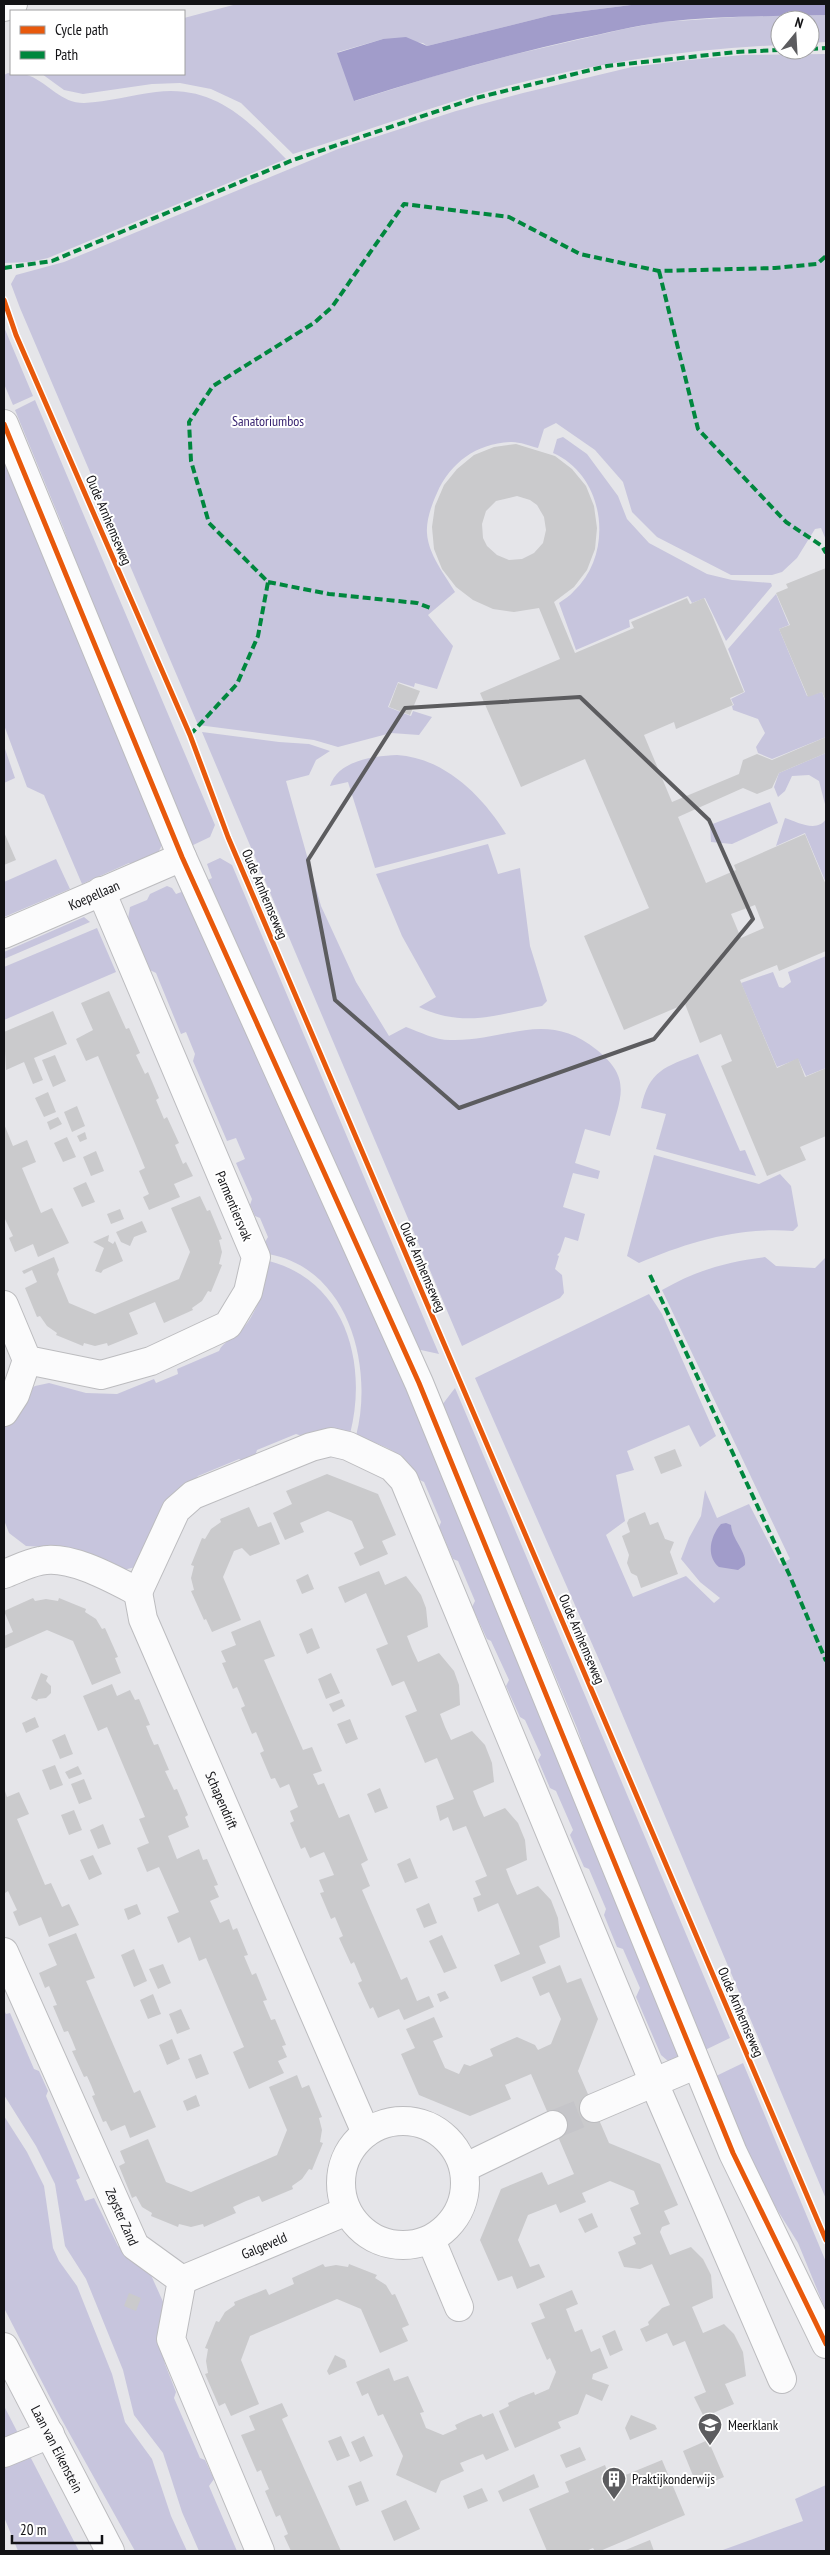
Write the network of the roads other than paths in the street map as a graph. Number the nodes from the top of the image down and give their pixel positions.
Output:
1 (13, 4) edge
2 (4, 7) edge
3 (4, 424) edge
4 (182, 857) junction
5 (101, 891) junction
6 (4, 934) edge
7 (4, 1305) edge
8 (26, 1360) junction
9 (4, 1412) edge
10 (6, 1569) edge
11 (138, 1592) junction
12 (4, 1952) edge
13 (695, 2065) junction
14 (654, 2083) junction
15 (594, 2108) tunnel mouth
16 (553, 2125) tunnel mouth
17 (366, 2133) junction
18 (464, 2168) junction
19 (347, 2211) junction
20 (430, 2240) junction
21 (182, 2280) junction
22 (459, 2307) dead end
23 (826, 2344) edge
24 (4, 2347) edge
25 (782, 2379) dead end
26 (50, 2434) junction
27 (4, 2453) edge
28 (110, 2551) edge
29 (260, 2551) edge

1 - 2 street
3 - 4 street
4 - 5 street, Koepellaan
4 - 13 street
5 - 6 street, Koepellaan
5 - 8 street, Parmentiersvak
7 - 8 street
8 - 9 street
10 - 11 street
11 - 14 street
11 - 17 street, Schapendrift
12 - 21 street, Zeyster Zand
13 - 14 street
13 - 23 street
14 - 15 street
14 - 25 street
16 - 18 street
17 - 18 street
17 - 19 street
18 - 20 street
19 - 20 street
19 - 21 street, Galgeveld
20 - 22 street
21 - 29 street
24 - 26 street, Laan van Eikenstein
26 - 27 street
26 - 28 street, Laan van Eikenstein

